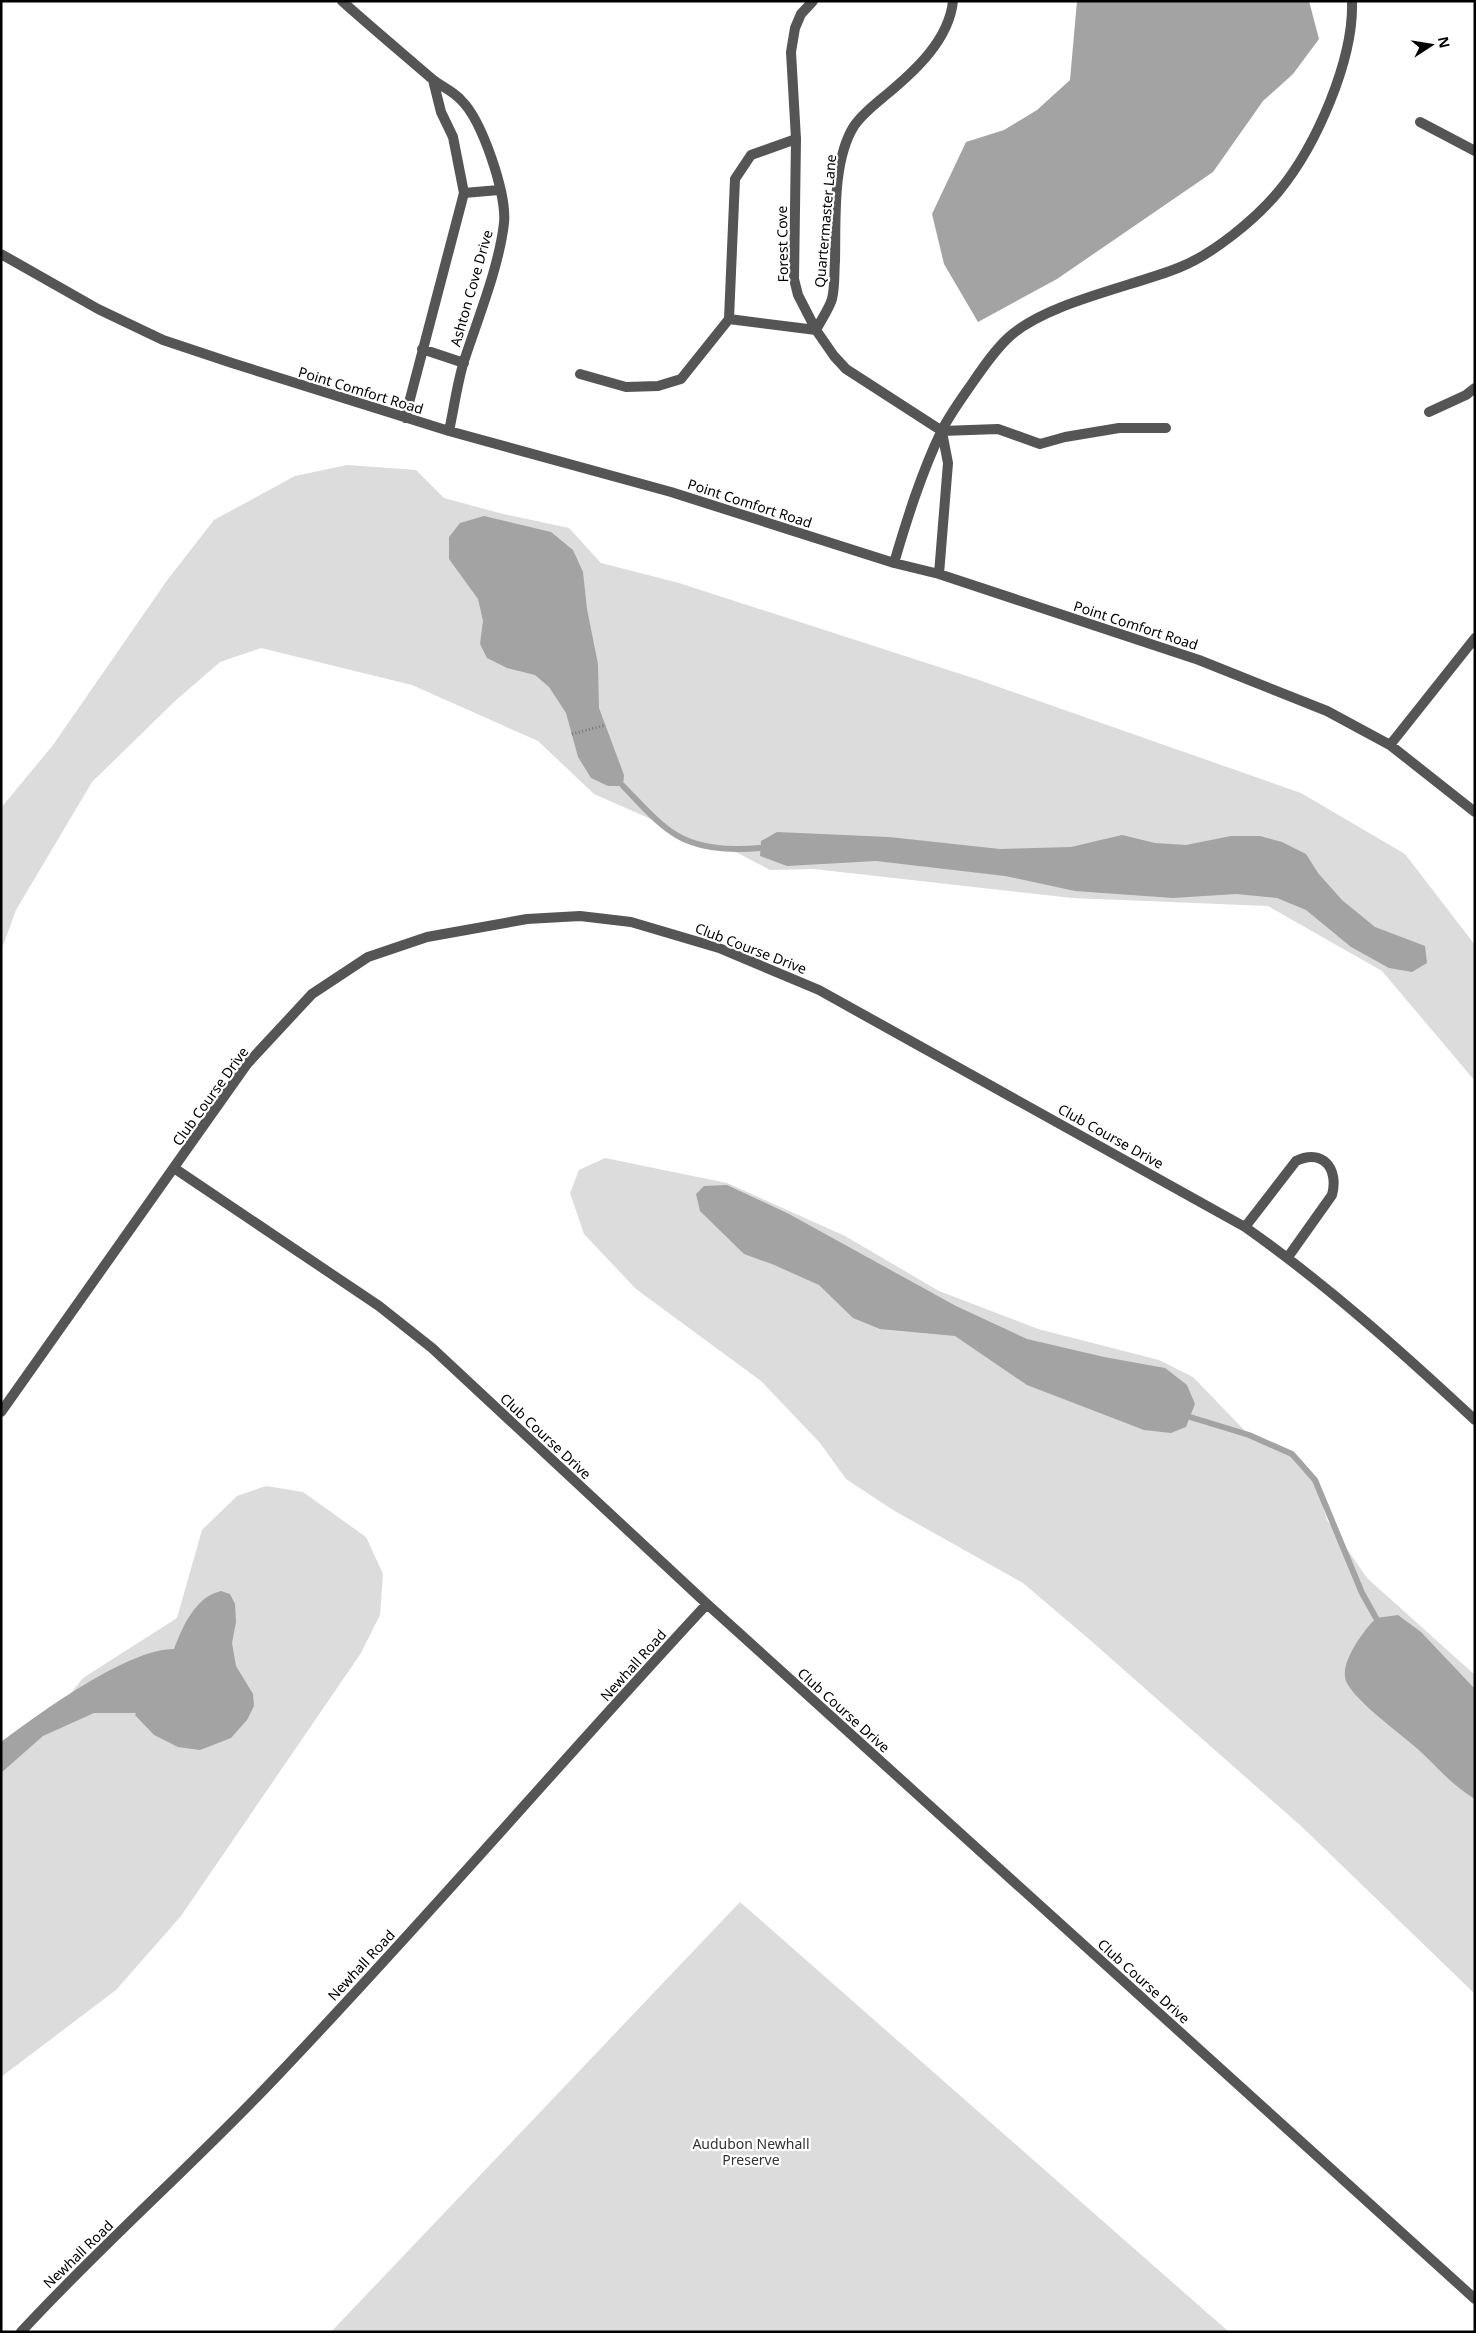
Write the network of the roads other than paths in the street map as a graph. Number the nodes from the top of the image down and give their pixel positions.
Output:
1 (342, 1) edge
2 (813, 1) edge
3 (953, 1) edge
4 (1352, 1) edge
5 (433, 80) junction
6 (1420, 122) dead end
7 (796, 139) junction
8 (1475, 151) edge
9 (499, 190) junction
10 (464, 192) junction
11 (1, 254) edge
12 (729, 319) junction
13 (816, 330) junction
14 (422, 349) junction
15 (464, 364) junction
16 (580, 374) dead end
17 (1475, 388) edge
18 (1429, 412) dead end
19 (405, 418) junction
20 (1166, 428) dead end
21 (449, 431) junction
22 (942, 431) junction
23 (894, 563) junction
24 (939, 574) junction
25 (1475, 638) edge
26 (1390, 745) junction
27 (1475, 812) edge
28 (174, 1168) junction
29 (1245, 1227) junction
30 (1288, 1257) junction
31 (1, 1412) edge
32 (1475, 1420) edge
33 (707, 1604) junction
34 (1475, 2299) edge
35 (21, 2332) edge

1 - 5 street, Ashton Cove Drive
2 - 7 street, Forest Cove
3 - 13 street, Quartermaster Lane
4 - 22 street
5 - 9 street, Ashton Cove Drive
5 - 10 street
6 - 8 street
7 - 12 street
7 - 13 street, Forest Cove
9 - 10 street
9 - 15 street, Ashton Cove Drive
10 - 14 street
11 - 19 street, Point Comfort Road
12 - 13 street
12 - 16 street
13 - 22 street, Forest Cove
14 - 15 street, Ashton Cove Drive
14 - 19 street
15 - 21 street, Ashton Cove Drive
17 - 18 street
19 - 21 street, Point Comfort Road
20 - 22 street
21 - 23 street, Point Comfort Road
22 - 23 street
22 - 24 street
23 - 24 street, Point Comfort Road
24 - 26 street, Point Comfort Road
25 - 26 street
26 - 27 street, Point Comfort Road
28 - 29 street, Club Course Drive
28 - 31 street, Club Course Drive
28 - 33 street, Club Course Drive
29 - 30 street, Club Course Drive
29 - 30 street
30 - 32 street, Club Course Drive
33 - 34 street, Club Course Drive
33 - 35 street, Newhall Road

